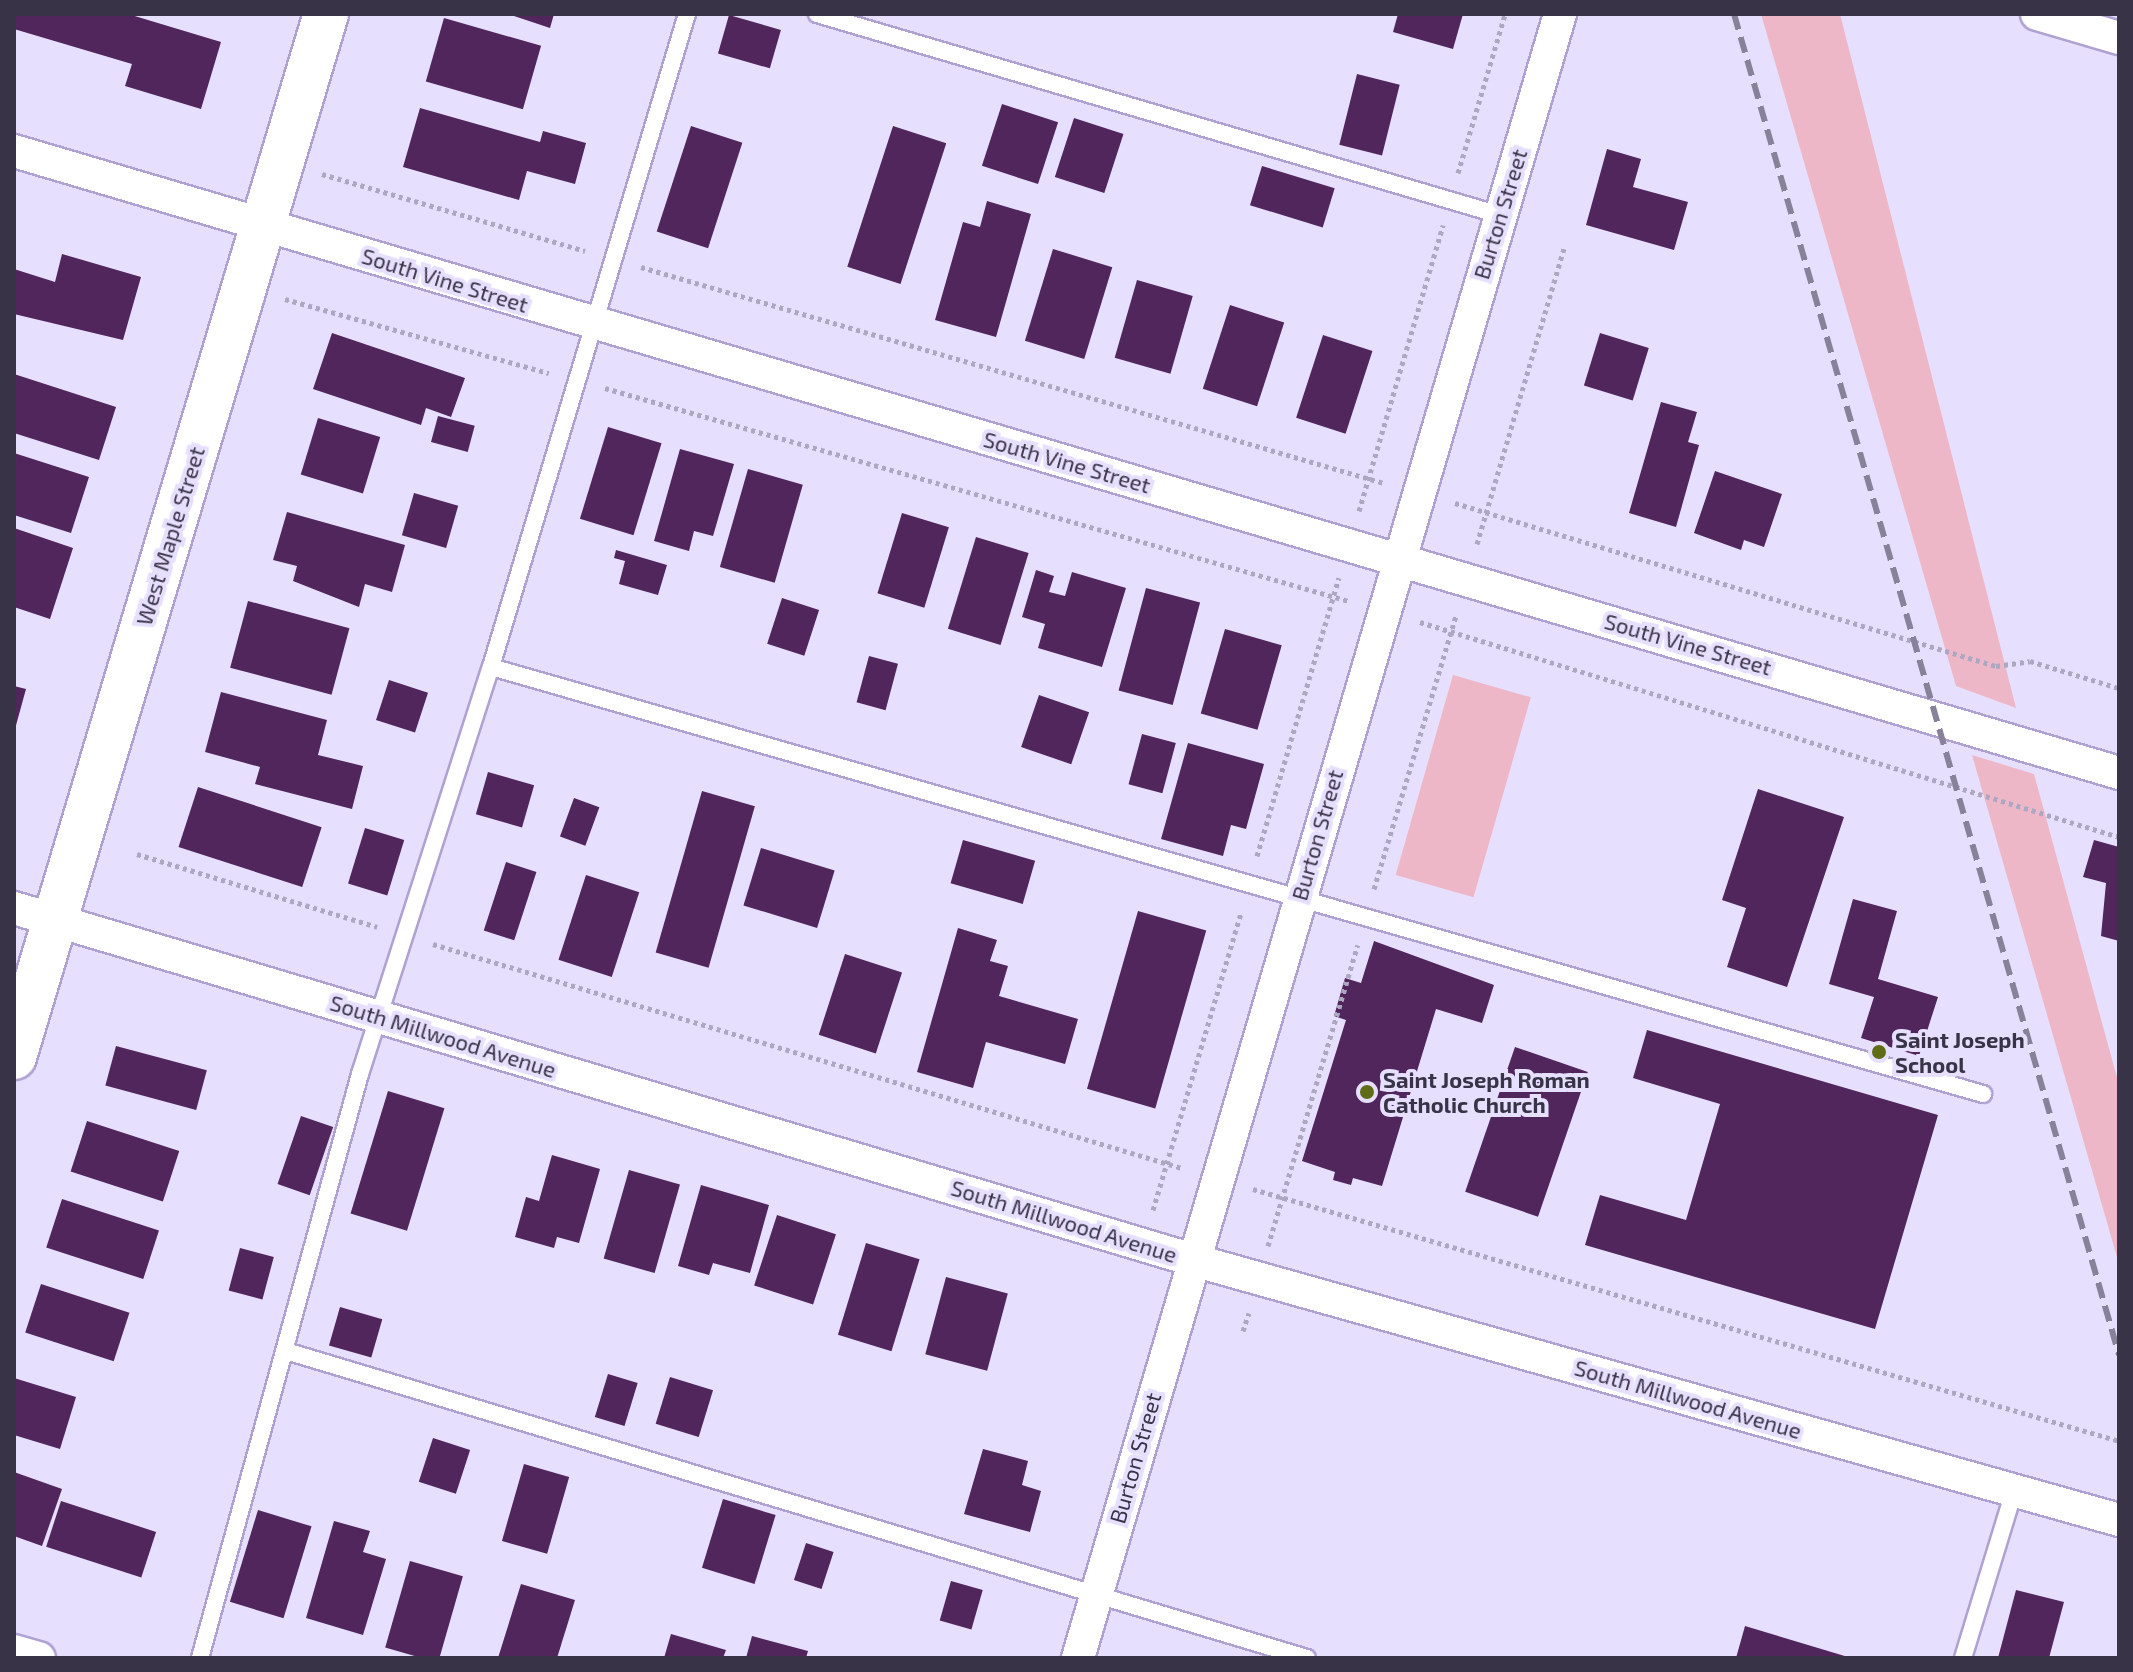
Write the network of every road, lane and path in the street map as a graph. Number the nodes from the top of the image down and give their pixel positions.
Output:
1 (326, 14) edge
2 (687, 14) edge
3 (817, 14) edge
4 (1505, 14) edge
5 (1560, 14) edge
6 (2037, 14) edge
7 (2119, 38) edge
8 (14, 151) edge
9 (282, 163) junction
10 (1450, 200) junction
11 (1500, 215) junction
12 (264, 225) junction
13 (1564, 249) dead end
14 (611, 259) junction
15 (245, 287) junction
16 (591, 323) junction
17 (575, 380) junction
18 (1368, 478) junction
19 (1417, 492) junction
20 (1486, 512) junction
21 (1349, 544) junction
22 (1398, 558) junction
23 (1467, 579) junction
24 (1333, 596) junction
25 (1382, 611) junction
26 (1451, 631) junction
27 (491, 667) junction
28 (2119, 688) edge
29 (2119, 773) edge
30 (2119, 837) edge
31 (137, 854) dead end
32 (1249, 885) junction
33 (1298, 899) junction
34 (34, 914) edge
35 (1366, 918) junction
36 (406, 936) junction
37 (379, 1017) junction
38 (14, 1057) edge
39 (1983, 1094) dead end
40 (1166, 1164) junction
41 (1216, 1178) junction
42 (1282, 1198) junction
43 (1143, 1245) junction
44 (1193, 1260) junction
45 (1259, 1278) junction
46 (1243, 1331) dead end
47 (286, 1351) junction
48 (2119, 1441) edge
49 (2014, 1491) junction
50 (2119, 1520) edge
51 (1095, 1597) junction
52 (14, 1651) edge
53 (39, 1658) edge
54 (200, 1658) edge
55 (1078, 1658) edge
56 (1307, 1658) edge
57 (1963, 1658) edge

1 - 9 street, West Maple Street
2 - 14 lane
3 - 10 lane
4 - 10 path
5 - 11 street, Burton Street
6 - 7 street
8 - 12 street, South Vine Street
9 - 12 street, West Maple Street
9 - 14 path
10 - 11 lane
10 - 18 path
11 - 19 street, Burton Street
12 - 15 street, West Maple Street
12 - 16 street, South Vine Street
13 - 20 path
14 - 16 lane
14 - 18 path
15 - 17 path
15 - 34 street, West Maple Street
16 - 17 lane
16 - 21 street, South Vine Street
17 - 24 path
17 - 27 lane
18 - 19 path
18 - 21 path
19 - 20 path
19 - 22 street, Burton Street
20 - 23 path
20 - 28 path
21 - 22 street, South Vine Street
21 - 24 path
22 - 23 street, South Vine Street
22 - 25 street, Burton Street
23 - 26 path
23 - 29 street, South Vine Street
24 - 25 path
24 - 32 path
25 - 26 path
25 - 33 street, Burton Street
26 - 30 path
26 - 35 path
27 - 32 lane
27 - 36 lane
31 - 36 path
32 - 33 lane
32 - 40 path
33 - 35 lane
33 - 41 street, Burton Street
34 - 37 street, South Millwood Avenue
34 - 38 street, West Maple Street
35 - 39 lane
35 - 42 path
36 - 37 lane
36 - 40 path
37 - 43 street, South Millwood Avenue
37 - 47 lane
40 - 41 path
40 - 43 path
41 - 42 path
41 - 44 street, Burton Street
42 - 45 path
42 - 48 path
43 - 44 street, South Millwood Avenue
44 - 45 street, South Millwood Avenue
44 - 51 street, Burton Street
45 - 46 path
45 - 49 street, South Millwood Avenue
47 - 51 lane
47 - 54 lane
49 - 50 street, South Millwood Avenue
49 - 57 lane
51 - 55 street, Burton Street
51 - 56 lane
52 - 53 street

